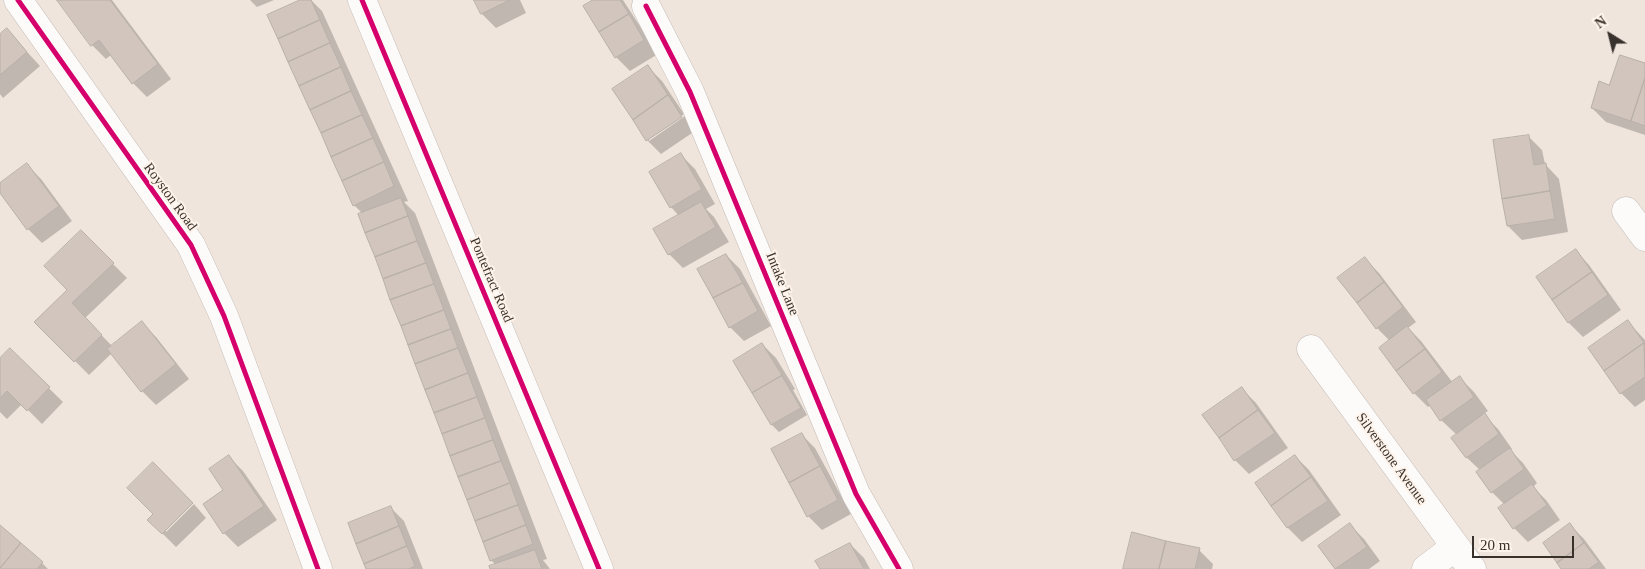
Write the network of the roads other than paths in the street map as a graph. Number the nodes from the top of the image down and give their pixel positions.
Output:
1 (18, 0) edge
2 (362, 0) edge
3 (646, 6) dead end
4 (1626, 210) dead end
5 (1645, 237) edge
6 (1311, 349) dead end
7 (1455, 547) junction
8 (318, 569) edge
9 (598, 569) edge
10 (899, 569) edge
11 (1426, 569) edge
12 (1472, 569) edge

1 - 8 street, Royston Road
2 - 9 street, Pontefract Road
3 - 10 street, Intake Lane
4 - 5 street
6 - 7 street, Silverstone Avenue
7 - 11 street
7 - 12 street, Silverstone Avenue

